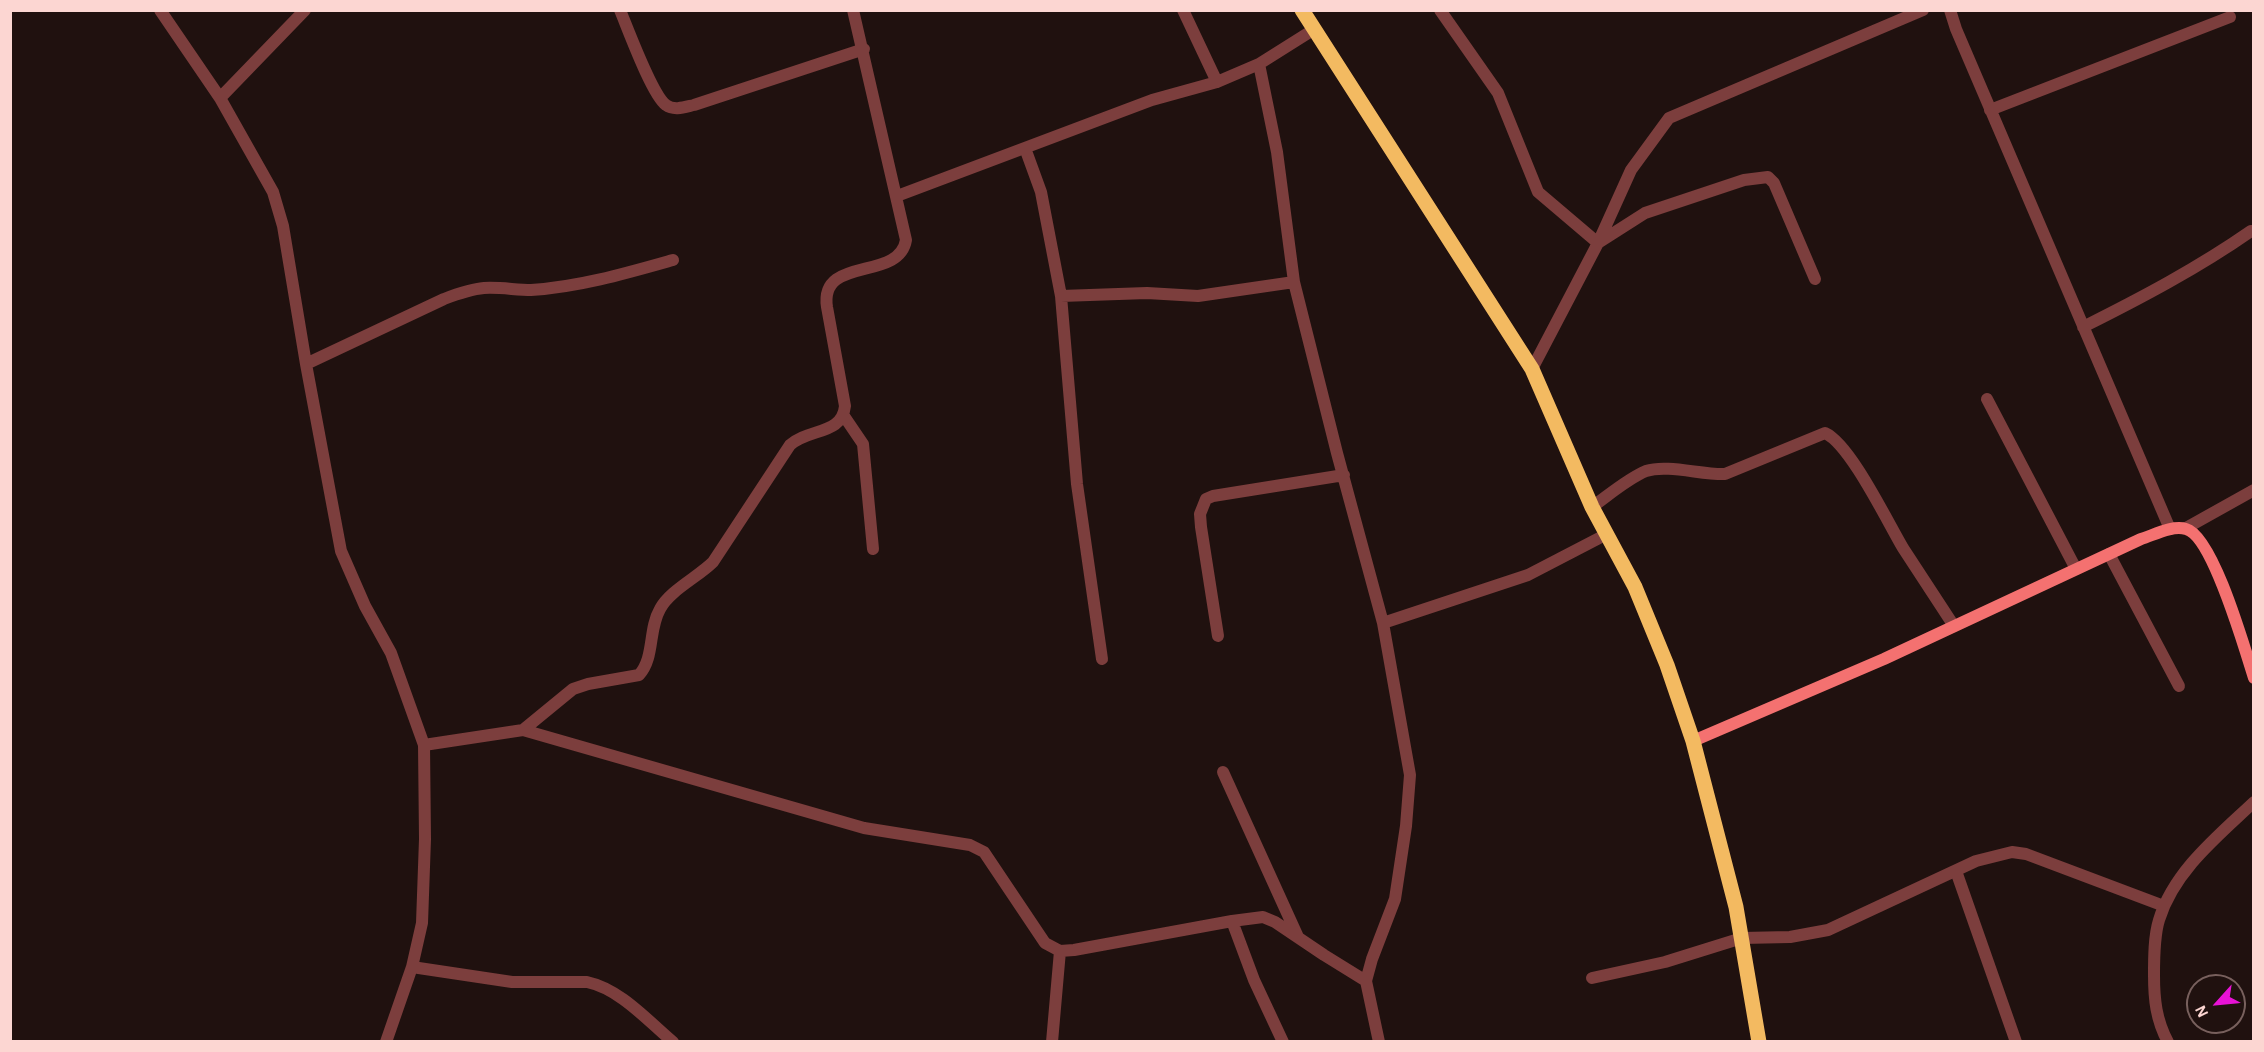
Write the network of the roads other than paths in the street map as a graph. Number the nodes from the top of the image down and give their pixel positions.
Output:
1 (160, 10) edge
2 (305, 10) edge
3 (620, 10) edge
4 (854, 10) edge
5 (1183, 10) edge
6 (1302, 10) edge
7 (1440, 10) edge
8 (1923, 10) edge
9 (1950, 10) edge
10 (2230, 16) dead end
11 (1313, 30) junction
12 (864, 49) junction
13 (1259, 64) junction
14 (1217, 82) junction
15 (220, 98) junction
16 (1990, 110) junction
17 (1025, 148) junction
18 (897, 196) junction
19 (2251, 231) dead end
20 (1598, 243) junction
21 (673, 260) dead end
22 (1815, 279) dead end
23 (1294, 282) junction
24 (1061, 296) junction
25 (2083, 327) junction
26 (306, 364) junction
27 (1532, 369) junction
28 (1987, 399) dead end
29 (844, 416) junction
30 (1344, 475) junction
31 (2253, 489) edge
32 (1592, 507) junction
33 (2186, 528) junction
34 (2170, 529) junction
35 (1607, 534) junction
36 (873, 549) dead end
37 (2109, 554) junction
38 (2076, 569) junction
39 (1383, 622) junction
40 (1954, 626) junction
41 (1218, 636) dead end
42 (1102, 659) dead end
43 (2253, 678) edge
44 (2178, 686) dead end
45 (523, 730) junction
46 (1693, 741) junction
47 (424, 745) junction
48 (1223, 772) dead end
49 (2253, 802) edge
50 (1956, 871) junction
51 (2164, 906) junction
52 (1232, 921) junction
53 (1299, 938) junction
54 (1742, 938) junction
55 (1060, 951) junction
56 (412, 967) junction
57 (1592, 978) dead end
58 (1366, 981) junction
59 (386, 1041) edge
60 (673, 1041) edge
61 (1052, 1041) edge
62 (1283, 1041) edge
63 (1379, 1041) edge
64 (1759, 1041) edge
65 (2016, 1041) edge
66 (2168, 1041) edge

1 - 15 street
2 - 15 street
3 - 12 street
4 - 12 street
5 - 14 street
6 - 11 main road
7 - 20 street
8 - 20 street
9 - 16 street
10 - 16 street
11 - 13 street
11 - 27 main road
12 - 18 street
13 - 14 street
13 - 23 street
14 - 17 street
15 - 26 street
16 - 25 street
17 - 18 street
17 - 24 street
18 - 29 street
19 - 25 street
20 - 22 street
20 - 27 street
21 - 26 street
23 - 24 street
23 - 30 street
24 - 42 street
25 - 34 street
26 - 47 street
27 - 32 main road
28 - 38 street
29 - 36 street
29 - 45 street
30 - 39 street
30 - 41 street
31 - 33 street
32 - 35 main road
32 - 40 street
33 - 34 street
33 - 43 street
34 - 37 street
35 - 39 street
35 - 46 main road
37 - 38 street
37 - 44 street
38 - 40 street
39 - 58 street
40 - 46 street
45 - 47 street
45 - 55 street
46 - 54 main road
47 - 56 street
48 - 53 street
49 - 51 street
50 - 51 street
50 - 54 street
50 - 65 street
51 - 66 street
52 - 53 street
52 - 55 street
52 - 62 street
53 - 58 street
54 - 57 street
54 - 64 main road
55 - 61 street
56 - 59 street
56 - 60 street
58 - 63 street

